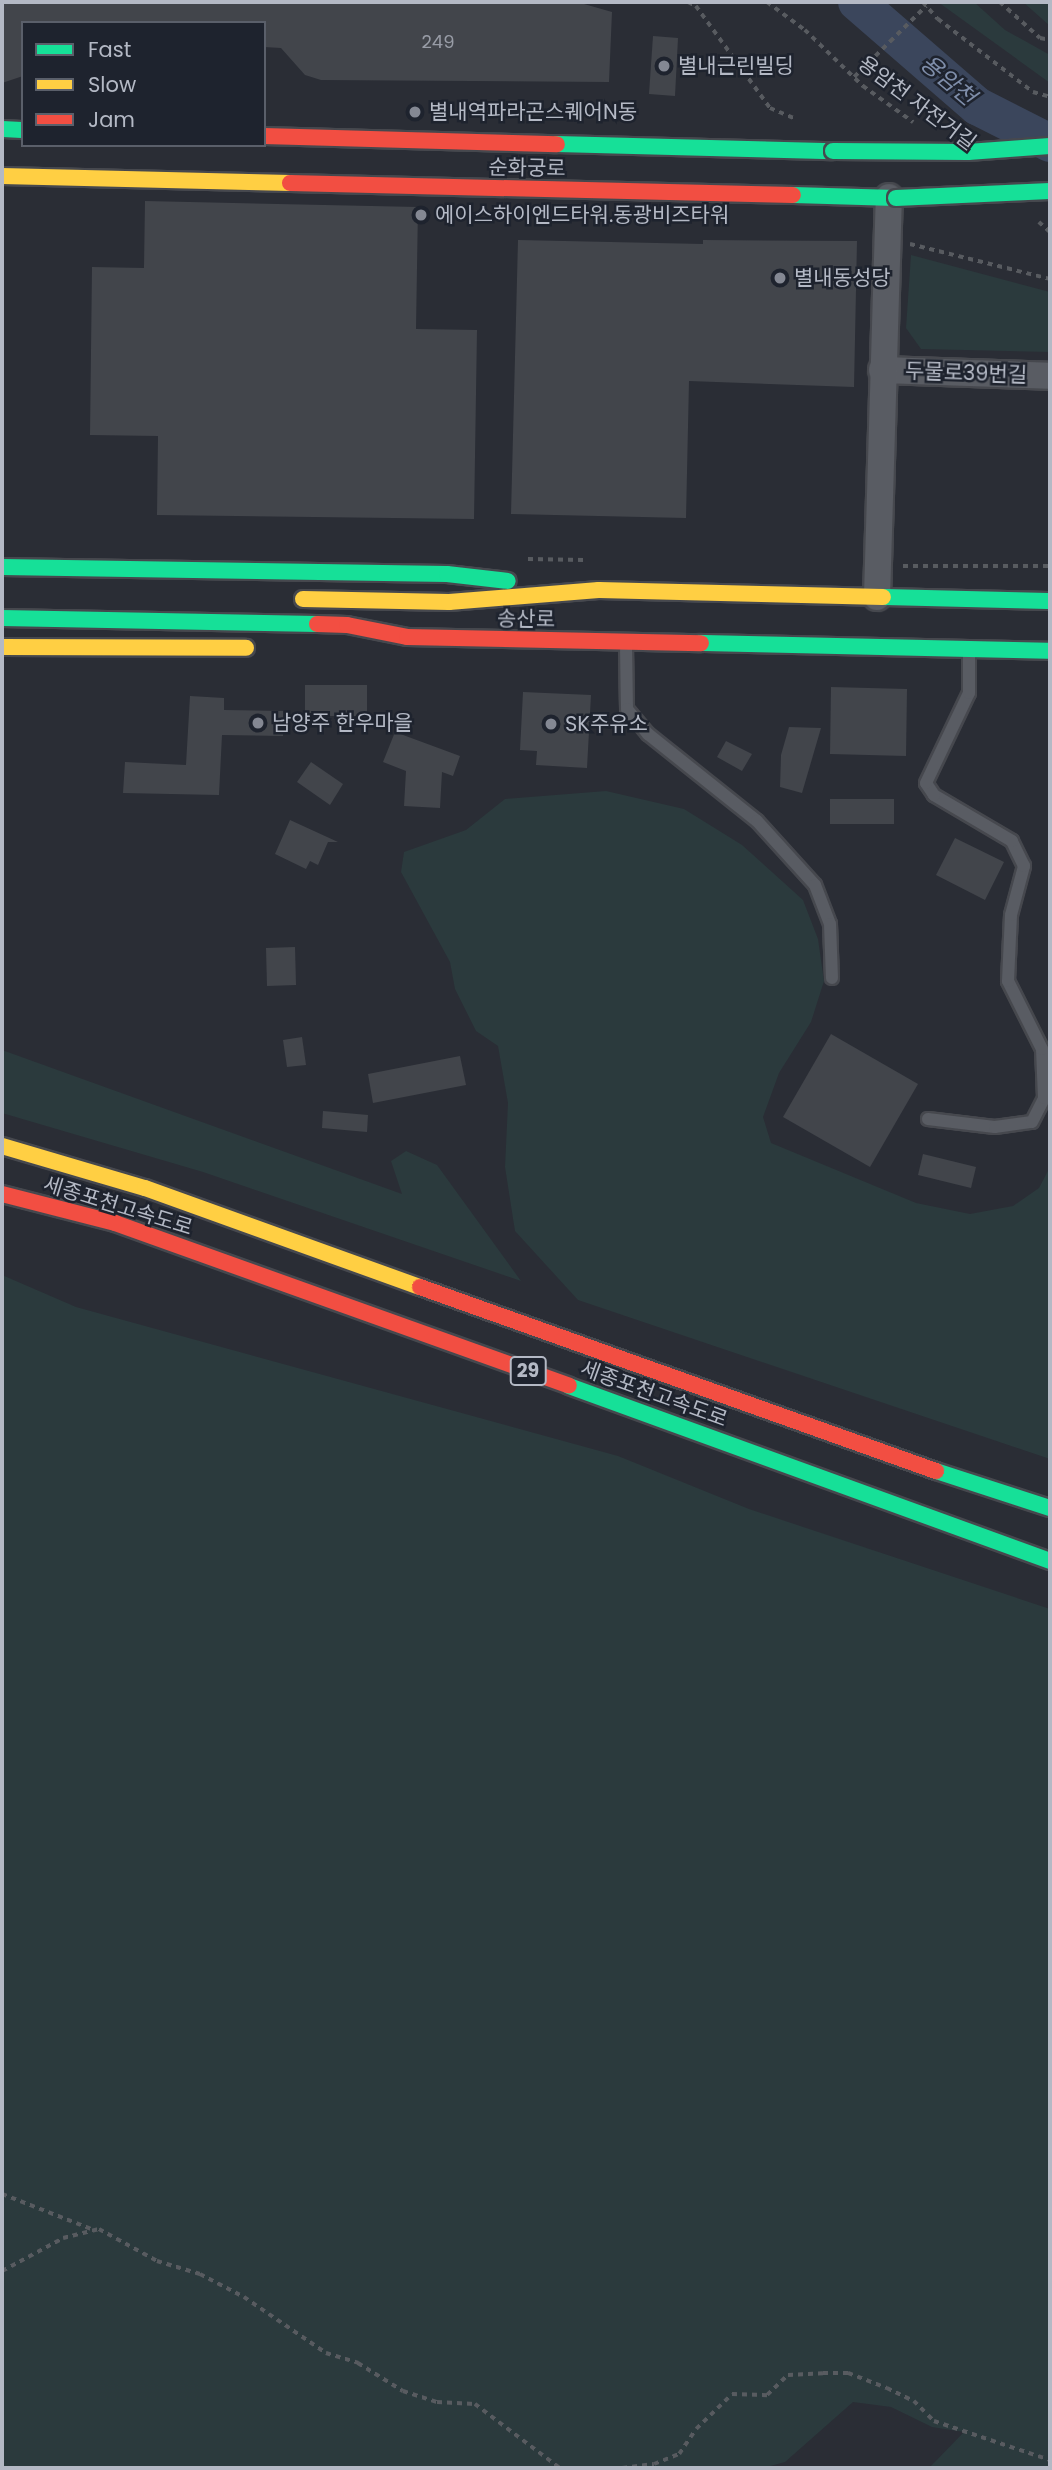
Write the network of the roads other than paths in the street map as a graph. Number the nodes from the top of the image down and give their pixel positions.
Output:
1 (2, 129) edge
2 (21, 130) edge
3 (266, 136) edge
4 (1050, 146) edge
5 (2, 176) edge
6 (1050, 191) edge
7 (892, 198) junction
8 (881, 370) junction
9 (1050, 376) edge
10 (2, 567) edge
11 (599, 590) junction
12 (877, 597) junction
13 (281, 599) dead end
14 (1050, 601) edge
15 (2, 618) edge
16 (407, 637) junction
17 (626, 642) junction
18 (358, 646) dead end
19 (2, 648) edge
20 (263, 648) dead end
21 (969, 649) junction
22 (1050, 651) edge
23 (832, 978) dead end
24 (928, 1119) dead end
25 (2, 1146) edge
26 (2, 1194) edge
27 (1050, 1508) edge
28 (1050, 1561) edge

1 - 2 main road
3 - 4 main road, 순화궁로, bridge
5 - 7 main road, 순화궁로
6 - 7 main road, 순화궁로, bridge
7 - 8 street
8 - 9 street, 두물로39번길
8 - 12 street
10 - 11 main road
11 - 12 main road, 송산로
11 - 13 main road, 송산로
12 - 14 main road, 송산로
15 - 16 main road, 송산로
16 - 17 main road, 송산로
16 - 18 main road
17 - 21 main road, 송산로
17 - 23 lane
19 - 20 main road
21 - 22 main road, 송산로
21 - 24 lane
25 - 27 main road, 세종포천고속도로 / 29
26 - 28 main road, 세종포천고속도로 / 29

